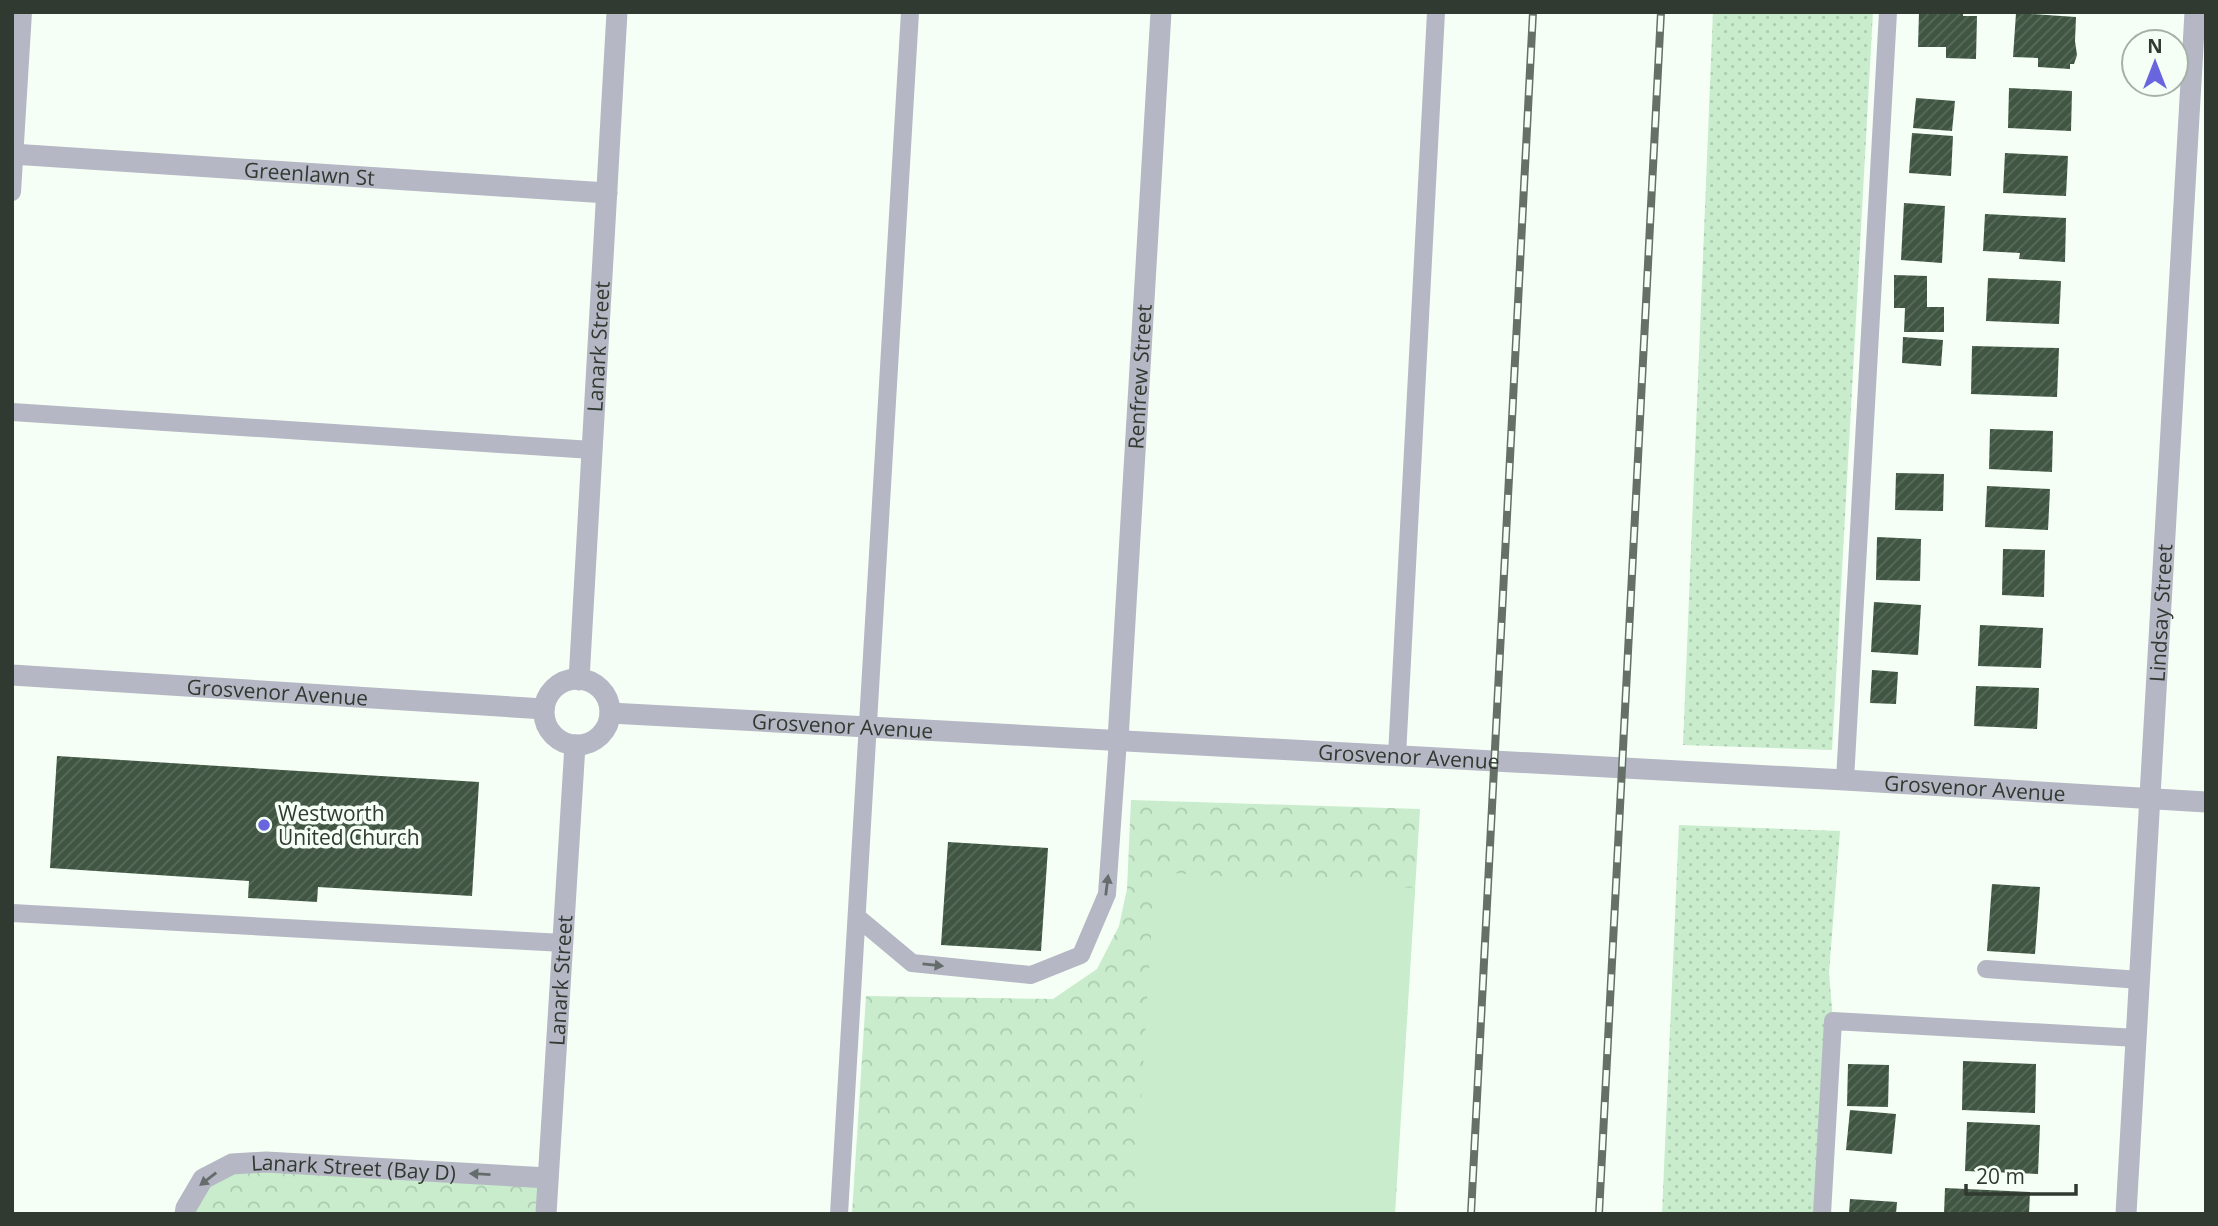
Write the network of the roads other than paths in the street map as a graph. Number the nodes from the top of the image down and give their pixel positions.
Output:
1 (23, 12) edge
2 (617, 12) edge
3 (910, 12) edge
4 (1161, 12) edge
5 (1436, 12) edge
6 (1888, 12) edge
7 (2195, 12) edge
8 (13, 154) edge
9 (12, 192) edge
10 (607, 194) junction
11 (12, 412) edge
12 (592, 450) junction
13 (12, 675) edge
14 (579, 680) junction
15 (544, 709) junction
16 (610, 713) junction
17 (868, 727) junction
18 (1118, 740) junction
19 (575, 745) junction
20 (1397, 756) junction
21 (1845, 780) junction
22 (2151, 799) junction
23 (2206, 802) edge
24 (12, 913) edge
25 (857, 917) junction
26 (562, 943) junction
27 (1986, 970) dead end
28 (2140, 981) junction
29 (2137, 1038) junction
30 (548, 1178) junction
31 (185, 1214) edge
32 (546, 1214) edge
33 (839, 1214) edge
34 (1822, 1214) edge
35 (2126, 1214) edge

1 - 8 lane
2 - 10 street, Lanark Street
3 - 17 lane
4 - 18 street, Renfrew Street
5 - 20 lane
6 - 21 lane
7 - 22 street, Lindsay Street
8 - 9 lane
8 - 10 street, Greenlawn St
10 - 12 street, Lanark Street
11 - 12 lane
12 - 14 street, Lanark Street
13 - 15 street, Grosvenor Avenue
14 - 15 street
14 - 16 street
15 - 19 street
16 - 17 street, Grosvenor Avenue
16 - 19 street
17 - 18 street, Grosvenor Avenue
17 - 25 lane
18 - 20 street, Grosvenor Avenue
25 -> 18 lane
19 - 26 street, Lanark Street
20 - 21 street, Grosvenor Avenue
21 - 22 street, Grosvenor Avenue
22 - 23 street, Grosvenor Avenue
22 - 28 street, Lindsay Street
24 - 26 lane
25 - 33 lane
26 - 30 street, Lanark Street
27 - 28 lane
28 - 29 street, Lindsay Street
29 - 34 lane
29 - 35 street, Lindsay Street
30 -> 31 street, Lanark Street (Bay D)
30 - 32 street, Lanark Street

